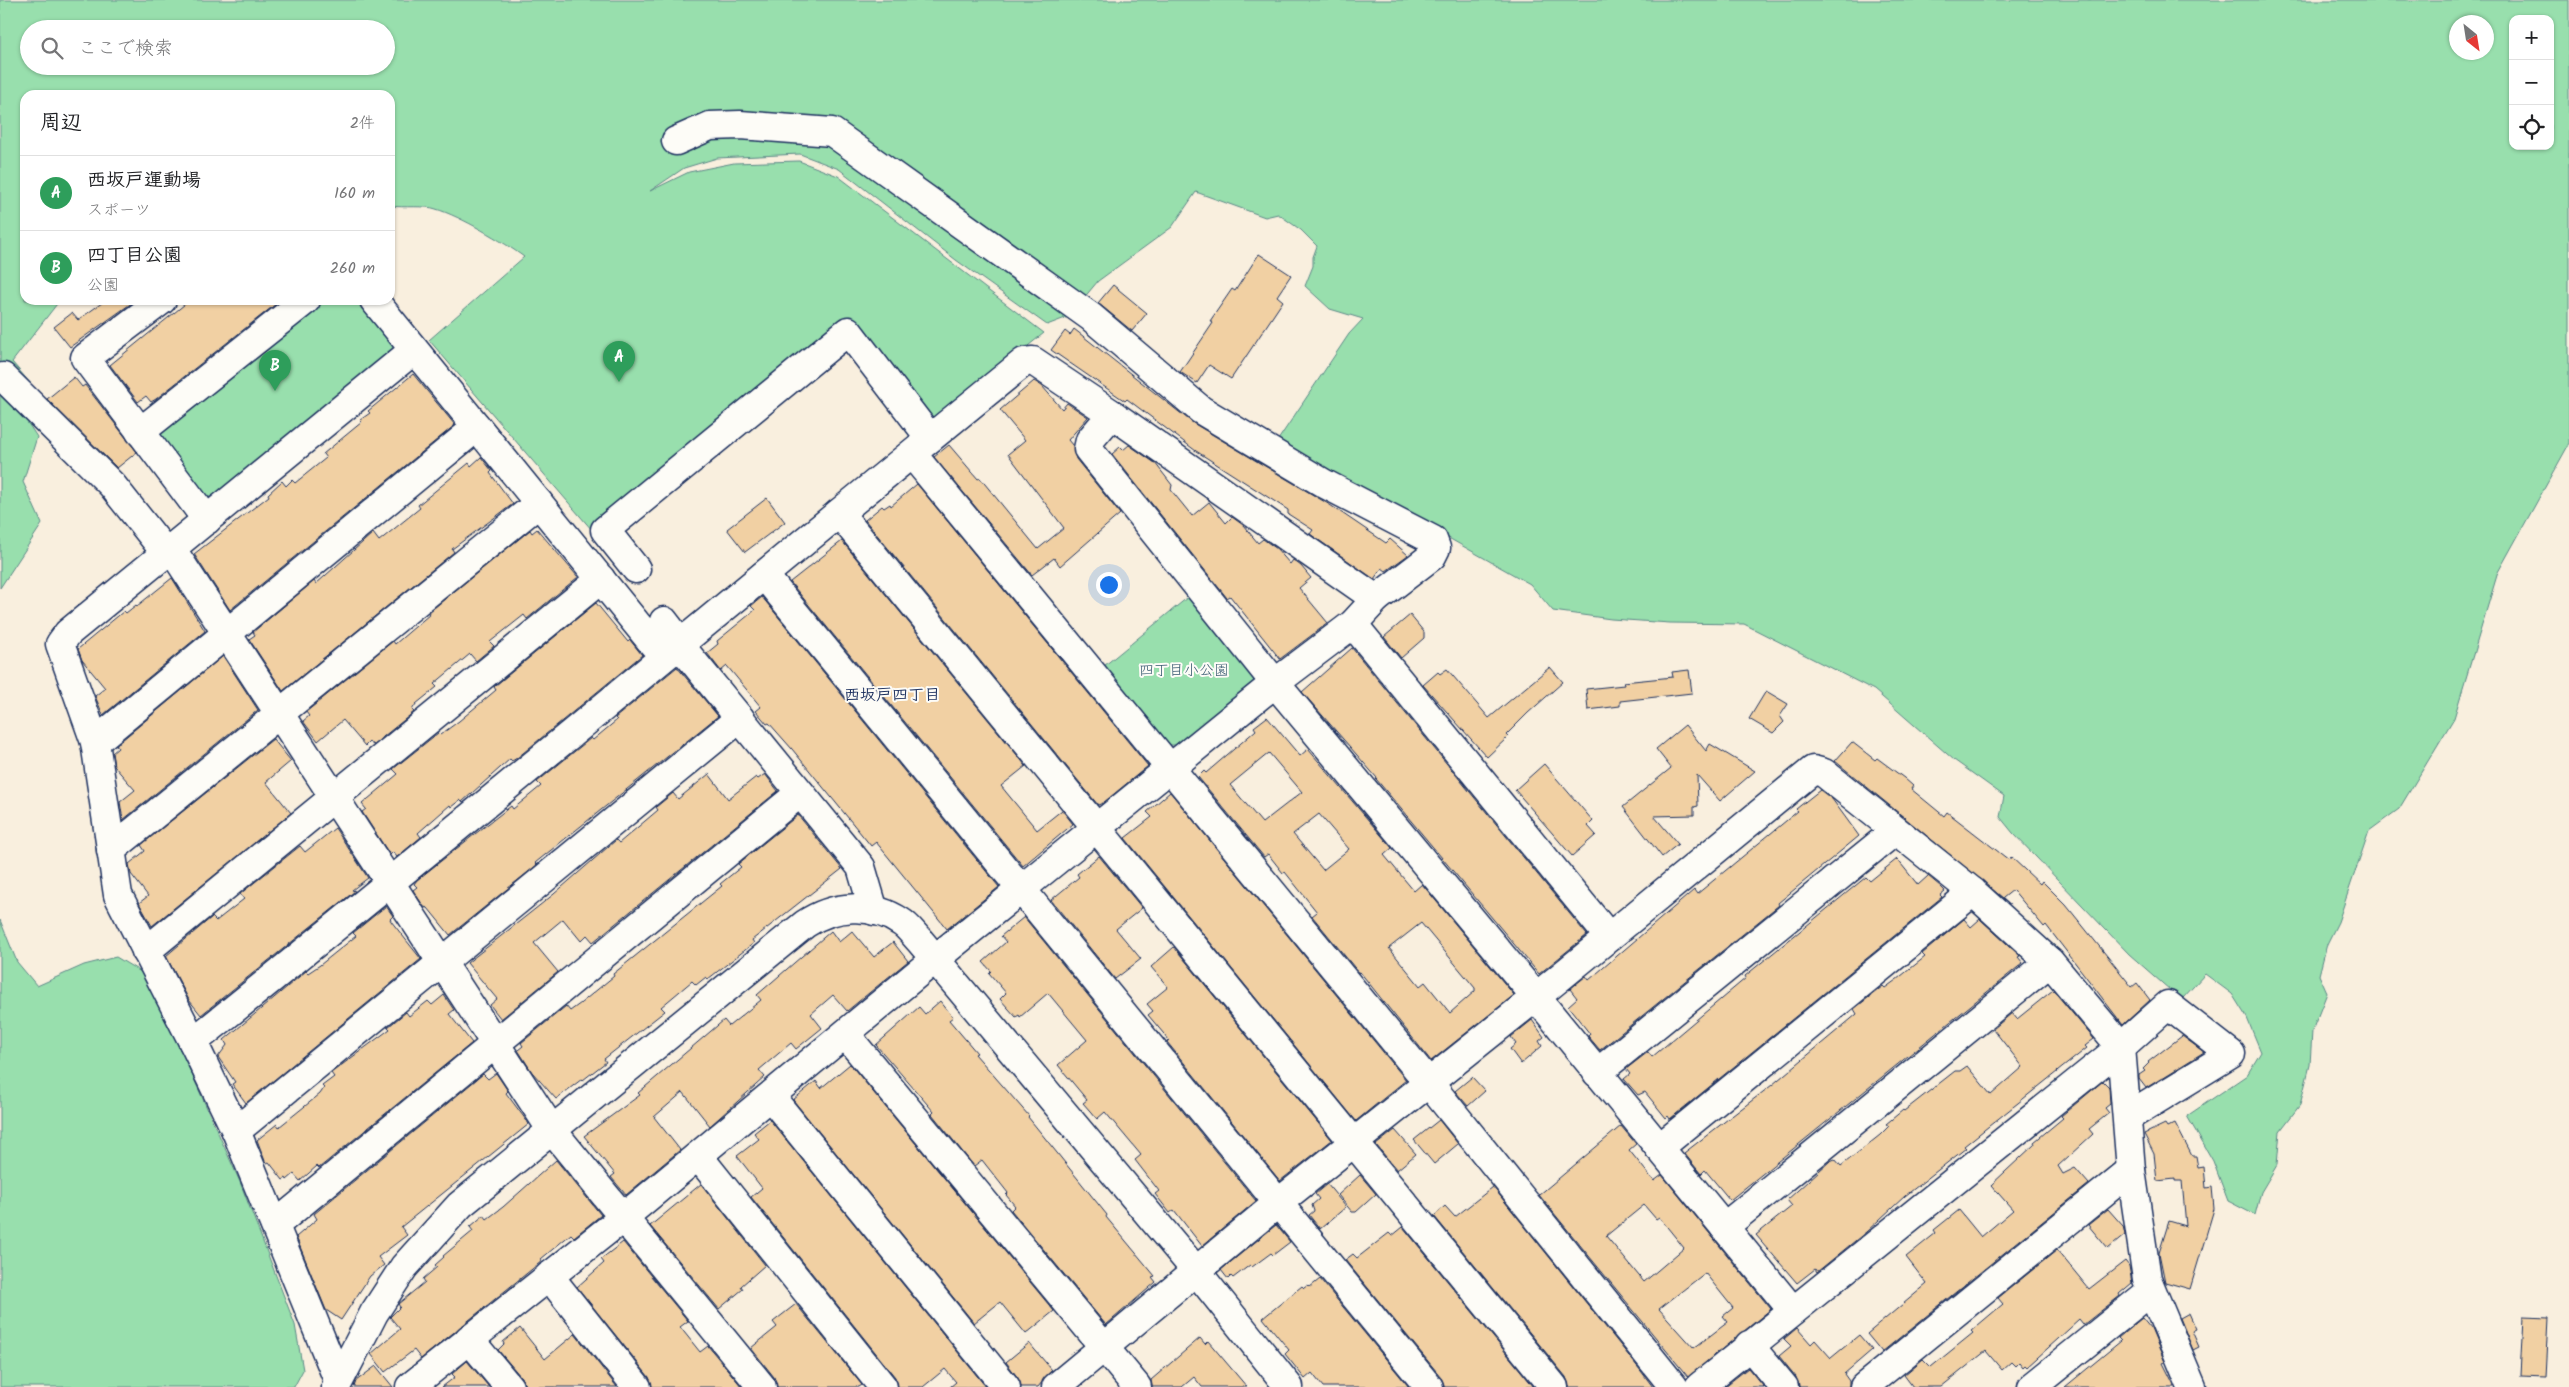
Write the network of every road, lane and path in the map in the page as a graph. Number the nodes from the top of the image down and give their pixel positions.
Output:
1 (676, 141) dead end
2 (155, 305) edge
3 (300, 305) edge
4 (378, 305) edge
5 (414, 350) junction
6 (3, 377) dead end
7 (1112, 414) junction
8 (477, 427) junction
9 (140, 432) junction
10 (921, 446) junction
11 (539, 503) junction
12 (840, 513) junction
13 (207, 520) junction
14 (168, 550) junction
15 (636, 569) dead end
16 (764, 575) junction
17 (601, 579) junction
18 (1376, 599) junction
19 (664, 621) dead end
20 (1353, 624) junction
21 (226, 632) junction
22 (676, 647) junction
23 (1275, 683) junction
24 (280, 714) junction
25 (740, 718) junction
26 (95, 742) junction
27 (1172, 769) junction
28 (800, 793) junction
29 (334, 798) junction
30 (1097, 829) junction
31 (1895, 831) junction
32 (111, 850) junction
33 (392, 883) junction
34 (1022, 890) junction
35 (1973, 892) junction
36 (874, 911) junction
37 (1608, 937) junction
38 (146, 951) junction
39 (935, 959) junction
40 (442, 962) junction
41 (2050, 962) junction
42 (1536, 997) junction
43 (846, 1035) junction
44 (193, 1042) junction
45 (495, 1043) junction
46 (2121, 1047) junction
47 (1597, 1073) junction
48 (1428, 1082) junction
49 (771, 1097) junction
50 (2128, 1117) junction
51 (551, 1129) junction
52 (236, 1132) junction
53 (1354, 1143) junction
54 (1658, 1148) junction
55 (699, 1157) junction
56 (2131, 1170) junction
57 (1278, 1203) junction
58 (624, 1217) junction
59 (275, 1225) junction
60 (1724, 1227) junction
61 (1197, 1272) junction
62 (549, 1276) junction
63 (2152, 1291) junction
64 (1793, 1311) junction
65 (469, 1339) junction
66 (1749, 1345) junction
67 (1105, 1347) junction
68 (337, 1383) edge
69 (2189, 1386) edge
70 (410, 1387) edge
71 (508, 1387) edge
72 (637, 1387) edge
73 (762, 1387) edge
74 (883, 1387) edge
75 (1006, 1387) edge
76 (1056, 1387) edge
77 (1137, 1387) edge
78 (1289, 1387) edge
79 (1429, 1387) edge
80 (1554, 1387) edge
81 (1674, 1387) edge
82 (1699, 1387) edge
83 (1784, 1387) edge
84 (1864, 1387) edge
85 (2032, 1387) edge

1 - 18 street
2 - 9 street
3 - 9 street
4 - 5 street
5 - 8 street
5 - 13 street
6 - 14 street
7 - 10 street
7 - 18 street
7 - 23 street
8 - 11 street
8 - 21 street
9 - 13 street
10 - 12 street
10 - 15 street
10 - 27 street
11 - 17 street
11 - 24 street
12 - 16 street
12 - 30 street
13 - 14 street
14 - 21 street
14 - 26 street
16 - 22 street
16 - 34 street
17 - 22 street
17 - 29 street
18 - 20 street
19 - 22 street
20 - 23 street
20 - 37 street
21 - 24 street
21 - 26 street
22 - 25 street
22 - 33 street
23 - 27 street
23 - 42 street
24 - 29 street
24 - 32 street
25 - 28 street
25 - 40 street
26 - 32 street
27 - 30 street
27 - 48 street
28 - 36 street
28 - 45 street
29 - 33 street
29 - 38 street
30 - 34 street
30 - 53 street
31 - 35 street
31 - 37 street
31 - 47 street
32 - 38 street
33 - 40 street
33 - 44 street
34 - 39 street
34 - 57 street
35 - 41 street
35 - 54 street
36 - 39 street
36 - 51 street
37 - 42 street
38 - 44 street
39 - 43 street
39 - 61 street
40 - 45 street
40 - 52 street
41 - 46 street
41 - 60 street
42 - 47 street
42 - 48 street
43 - 49 street
43 - 67 street
44 - 52 street
45 - 51 street
45 - 59 street
46 - 50 street
46 - 50 street
46 - 64 street
47 - 54 street
48 - 53 street
48 - 81 street
49 - 55 street
49 - 75 street
50 - 56 street
51 - 58 street
51 - 68 street
52 - 59 street
53 - 57 street
53 - 80 street
54 - 60 street
55 - 58 street
55 - 74 street
56 - 63 street
56 - 84 street
57 - 61 street
57 - 79 street
58 - 62 street
58 - 73 street
59 - 68 street
60 - 64 street
61 - 67 street
61 - 78 street
62 - 65 street
62 - 72 street
63 - 69 street
63 - 85 street
64 - 66 street
65 - 70 street
65 - 71 street
66 - 82 street
66 - 83 street
67 - 76 street
67 - 77 street

